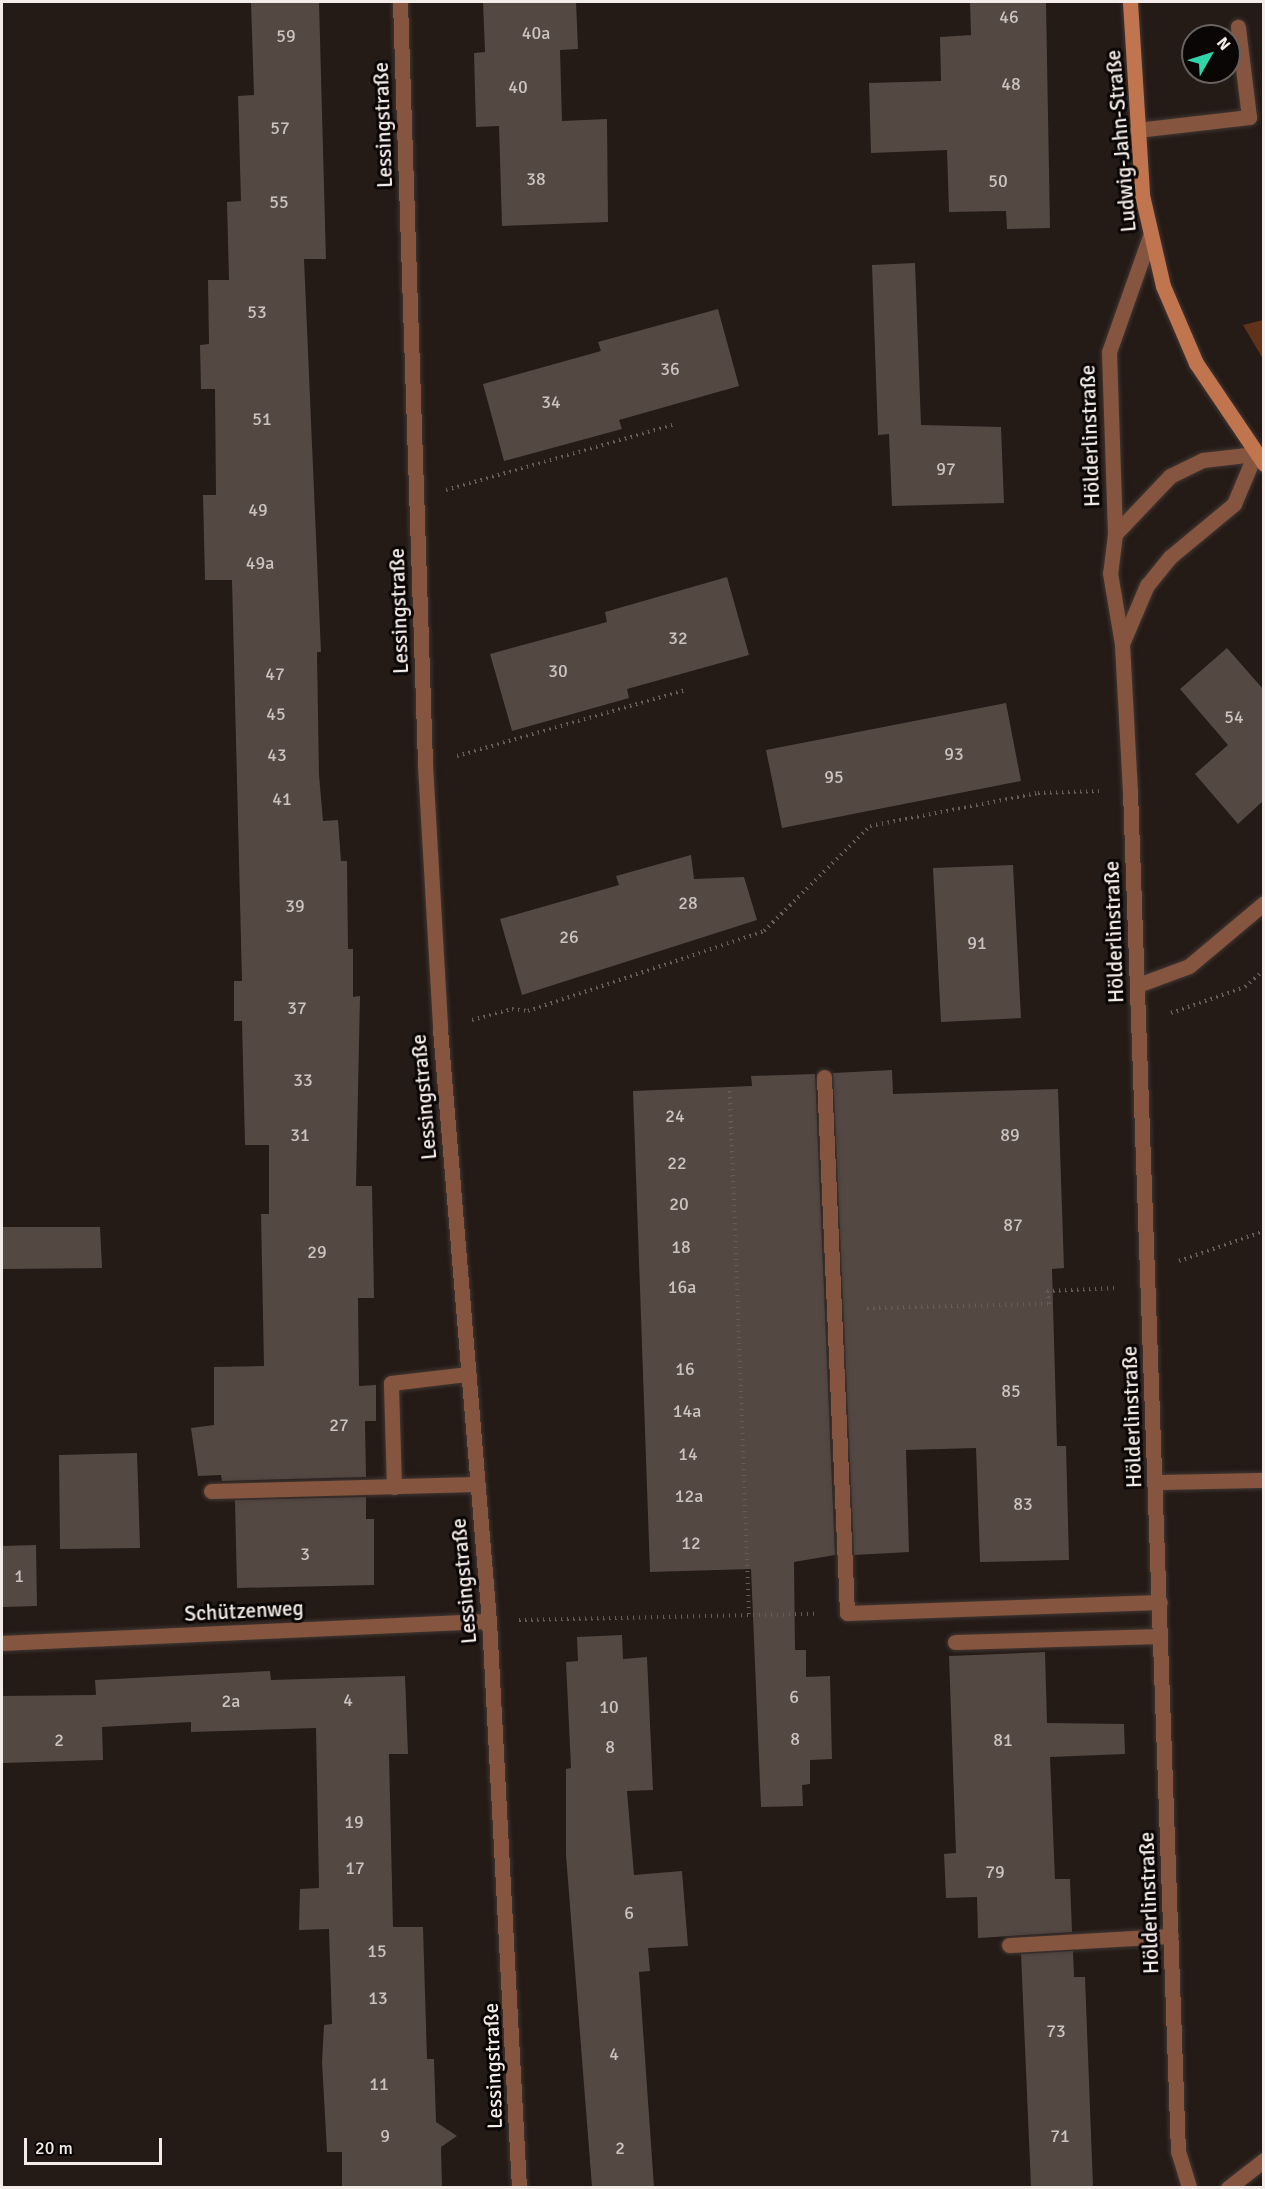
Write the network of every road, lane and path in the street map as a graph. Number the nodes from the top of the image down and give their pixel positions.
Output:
1 (400, 2) edge
2 (1130, 2) edge
3 (1241, 52) edge
4 (1137, 130) junction
5 (1150, 236) junction
6 (676, 424) dead end
7 (1259, 459) edge
8 (416, 499) junction
9 (1115, 534) junction
10 (1122, 644) junction
11 (686, 690) dead end
12 (425, 765) junction
13 (1130, 791) junction
14 (1263, 903) edge
15 (1263, 970) edge
16 (1138, 985) junction
17 (1139, 1025) junction
18 (440, 1029) junction
19 (824, 1077) dead end
20 (729, 1091) dead end
21 (1263, 1231) edge
22 (1148, 1280) junction
23 (834, 1309) junction
24 (468, 1374) junction
25 (1263, 1480) edge
26 (1155, 1482) junction
27 (477, 1484) junction
28 (394, 1487) junction
29 (211, 1491) dead end
30 (1160, 1602) junction
31 (847, 1613) junction
32 (749, 1616) junction
33 (489, 1621) junction
34 (1160, 1636) junction
35 (955, 1642) dead end
36 (2, 1643) edge
37 (1171, 1936) junction
38 (1010, 1945) dead end
39 (1263, 2160) edge
40 (519, 2187) edge
41 (1189, 2187) edge
42 (1228, 2187) edge

1 - 8 street, Lessingstraße
2 - 4 street, Ludwig-Jahn-Straße
3 - 4 street
4 - 5 street, Ludwig-Jahn-Straße
5 - 7 street, Ludwig-Jahn-Straße
5 - 9 street, Hölderlinstraße
6 - 8 path
7 - 9 street, Hölderlinstraße
7 - 10 street, Hölderlinstraße
8 - 12 street, Lessingstraße
9 - 10 street, Hölderlinstraße
10 - 13 street, Hölderlinstraße
11 - 12 path
12 - 18 street, Lessingstraße
13 - 16 street, Hölderlinstraße
13 - 18 path
14 - 16 street
15 - 17 path
16 - 17 street, Hölderlinstraße
17 - 22 street, Hölderlinstraße
18 - 24 street, Lessingstraße
19 - 23 street
20 - 32 path
21 - 22 path
22 - 23 path
22 - 26 street, Hölderlinstraße
23 - 31 street
24 - 27 street, Lessingstraße
24 - 28 street
25 - 26 street
26 - 30 street, Hölderlinstraße
27 - 28 street
27 - 33 street, Lessingstraße
28 - 29 street
30 - 31 street
30 - 34 street, Hölderlinstraße
31 - 32 path
32 - 33 path
33 - 36 street, Schützenweg
33 - 40 street, Lessingstraße
34 - 35 street
34 - 37 street, Hölderlinstraße
37 - 38 street
37 - 41 street, Hölderlinstraße
39 - 42 street

